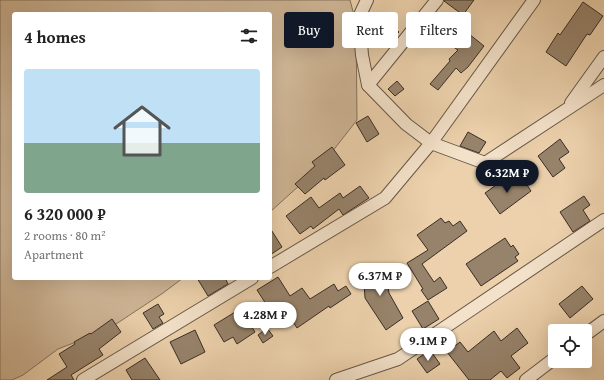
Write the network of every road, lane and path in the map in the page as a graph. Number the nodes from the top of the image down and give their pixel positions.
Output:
1 (367, 0) edge
2 (437, 0) edge
3 (534, 0) edge
4 (604, 57) edge
5 (368, 85) junction
6 (604, 85) edge
7 (567, 108) junction
8 (431, 143) junction
9 (604, 220) edge
10 (272, 266) edge
11 (249, 280) edge
12 (604, 320) edge
13 (592, 329) edge
14 (548, 363) edge
15 (83, 380) edge
16 (336, 380) edge
17 (526, 380) edge

1 - 5 street
2 - 5 street
3 - 8 street
4 - 7 street
5 - 8 street
6 - 7 street
7 - 8 street
8 - 10 street
9 - 16 street
11 - 15 street
12 - 13 street
14 - 17 street

